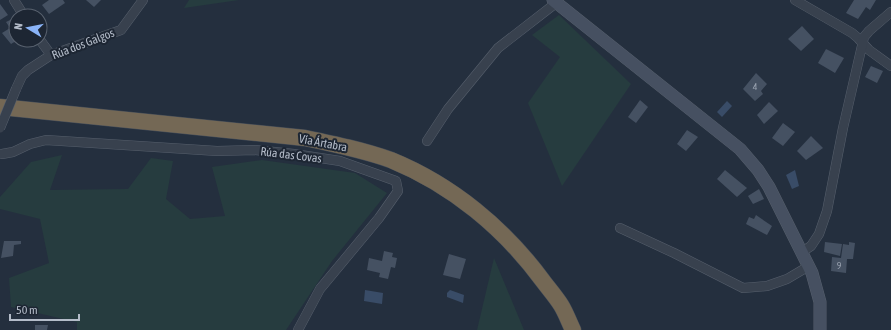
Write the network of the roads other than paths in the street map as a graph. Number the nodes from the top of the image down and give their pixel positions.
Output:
1 (143, 0) edge
2 (795, 0) edge
3 (555, 1) edge
4 (891, 12) edge
5 (862, 42) junction
6 (46, 48) edge
7 (51, 55) junction
8 (891, 66) edge
9 (0, 107) edge
10 (0, 128) edge
11 (427, 141) dead end
12 (1, 153) edge
13 (620, 228) dead end
14 (802, 252) junction
15 (809, 266) junction
16 (298, 330) edge
17 (573, 330) edge
18 (820, 330) edge

1 - 7 street, Rúa dos Galgos
2 - 5 street
3 - 11 street
3 - 14 street
4 - 5 street
5 - 8 street
5 - 14 street
6 - 7 street
7 - 10 street, Rúa dos Galgos, bridge
9 - 17 highway, Vía Ártabra
12 - 16 street, Rúa das Covas
13 - 15 street
14 - 15 street
15 - 18 street

